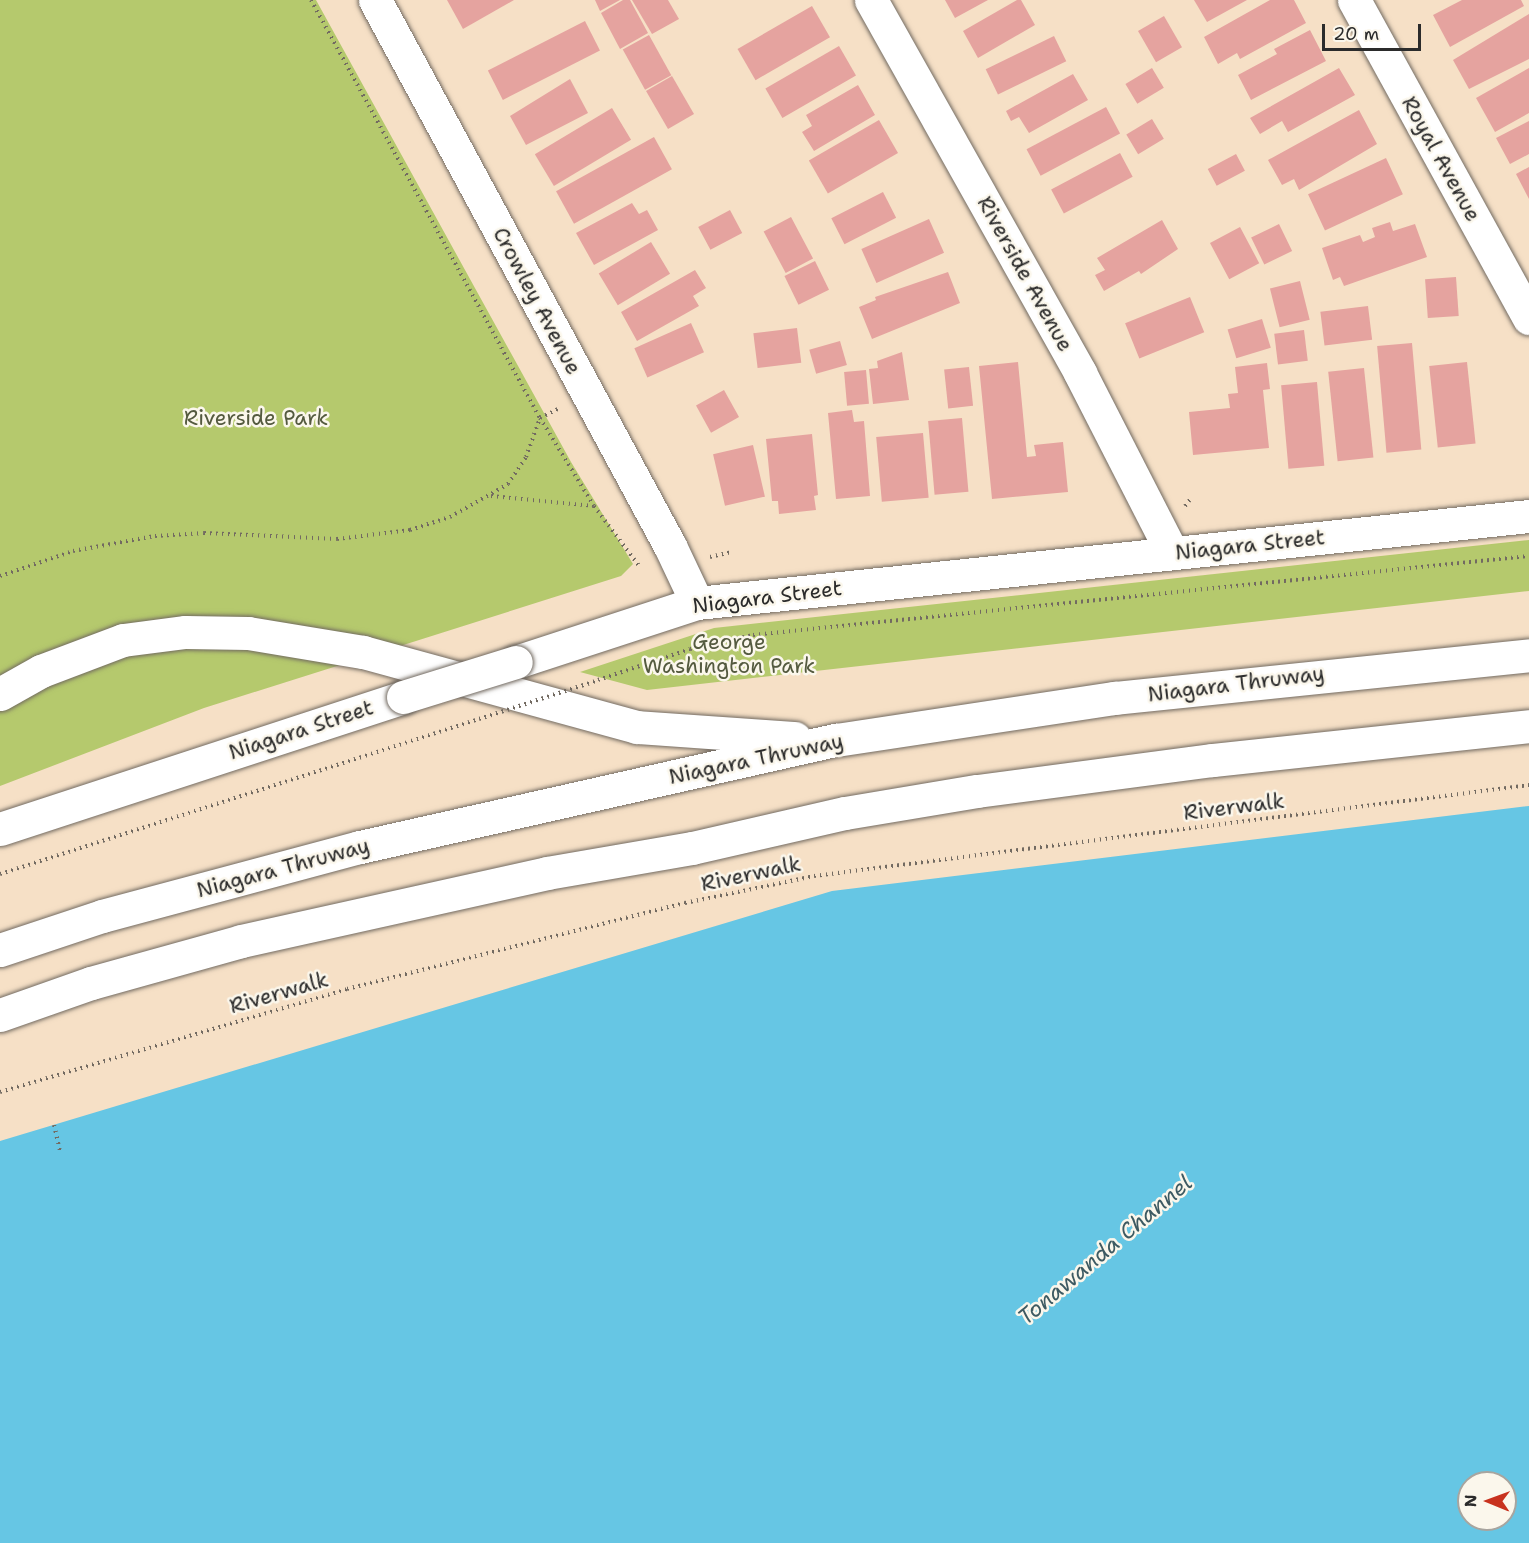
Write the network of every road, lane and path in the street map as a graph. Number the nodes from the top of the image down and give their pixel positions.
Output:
1 (311, 0) edge
2 (375, 0) edge
3 (871, 0) edge
4 (1354, 0) edge
5 (1529, 318) edge
6 (551, 412) dead end
7 (540, 417) junction
8 (490, 496) junction
9 (1192, 497) dead end
10 (594, 506) junction
11 (1185, 506) dead end
12 (1529, 516) edge
13 (732, 552) dead end
14 (1172, 553) junction
15 (1529, 556) edge
16 (709, 558) dead end
17 (640, 567) dead end
18 (0, 576) edge
19 (697, 603) junction
20 (1529, 655) edge
21 (0, 694) edge
22 (1529, 726) edge
23 (836, 740) junction
24 (1529, 785) edge
25 (0, 829) edge
26 (0, 874) edge
27 (0, 950) edge
28 (0, 1015) edge
29 (0, 1092) edge
30 (54, 1125) dead end
31 (60, 1150) dead end

1 - 7 path
2 - 19 main road, Crowley Avenue
3 - 14 main road, Riverside Avenue
4 - 5 main road, Royal Avenue
6 - 7 path
7 - 8 path
7 - 10 path
8 - 10 path
8 - 18 path
9 - 11 path
10 - 17 path
12 - 14 main road, Niagara Street
13 - 16 path
14 - 19 main road, Niagara Street
15 - 26 path, bridge
19 - 25 main road, Niagara Street, bridge
20 - 23 main road, Niagara Thruway
21 - 23 main road
22 - 28 main road
23 - 27 main road, Niagara Thruway
24 - 29 path, Riverwalk
30 - 31 path

